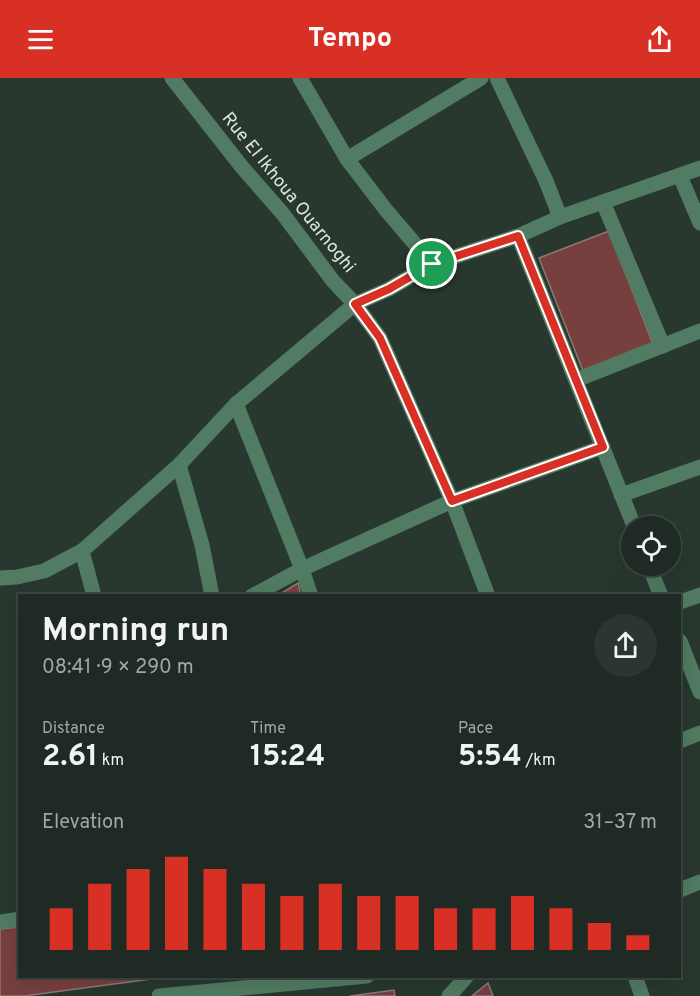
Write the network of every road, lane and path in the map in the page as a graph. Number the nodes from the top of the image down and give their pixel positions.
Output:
1 (172, 78) edge
2 (300, 78) edge
3 (481, 78) edge
4 (497, 78) edge
5 (347, 159) junction
6 (700, 168) edge
7 (680, 176) junction
8 (603, 202) junction
9 (560, 217) junction
10 (700, 223) edge
11 (518, 236) junction
12 (432, 264) junction
13 (355, 304) junction
14 (700, 331) edge
15 (663, 346) junction
16 (576, 380) junction
17 (236, 404) junction
18 (603, 447) junction
19 (179, 465) junction
20 (700, 467) edge
21 (621, 495) junction
22 (452, 501) junction
23 (630, 516) edge
24 (82, 551) junction
25 (302, 569) junction
26 (654, 576) edge
27 (0, 578) edge
28 (93, 594) edge
29 (212, 594) edge
30 (256, 594) edge
31 (310, 594) edge
32 (487, 594) edge
33 (661, 594) edge
34 (700, 595) edge
35 (681, 602) edge
36 (681, 644) edge
37 (700, 692) edge
38 (700, 733) edge
39 (681, 741) edge
40 (700, 882) edge
41 (681, 890) edge
42 (18, 919) edge
43 (0, 922) edge
44 (189, 978) edge
45 (320, 978) edge
46 (465, 978) edge
47 (636, 978) edge
48 (296, 979) edge
49 (192, 992) junction
50 (225, 993) edge
51 (159, 996) edge
52 (448, 996) edge
53 (642, 996) edge

1 - 13 street, Rue EI Ikhoua Ouarnoghi
2 - 5 street
3 - 5 street
4 - 9 street
5 - 12 street
6 - 7 street
7 - 8 street
7 - 10 street
8 - 9 street
8 - 15 street
9 - 11 street
11 - 12 street
11 - 16 street
12 - 13 street
13 - 17 street
13 - 22 street, Rue EI Ikhoua Ouarnoghi
14 - 15 street
15 - 16 street
16 - 18 street
17 - 19 street
17 - 25 street
18 - 21 street
18 - 22 street
19 - 24 street
19 - 29 street
20 - 21 street
21 - 23 street
22 - 25 street
22 - 32 street, Rue EI Ikhoua Ouarnoghi
24 - 27 street
24 - 28 street
25 - 30 street
25 - 31 street
26 - 33 street
34 - 35 street
36 - 37 street
38 - 39 street
40 - 41 street
42 - 43 street
44 - 49 street
45 - 48 street
46 - 52 street
47 - 53 street
48 - 50 street
49 - 50 street
49 - 51 street

